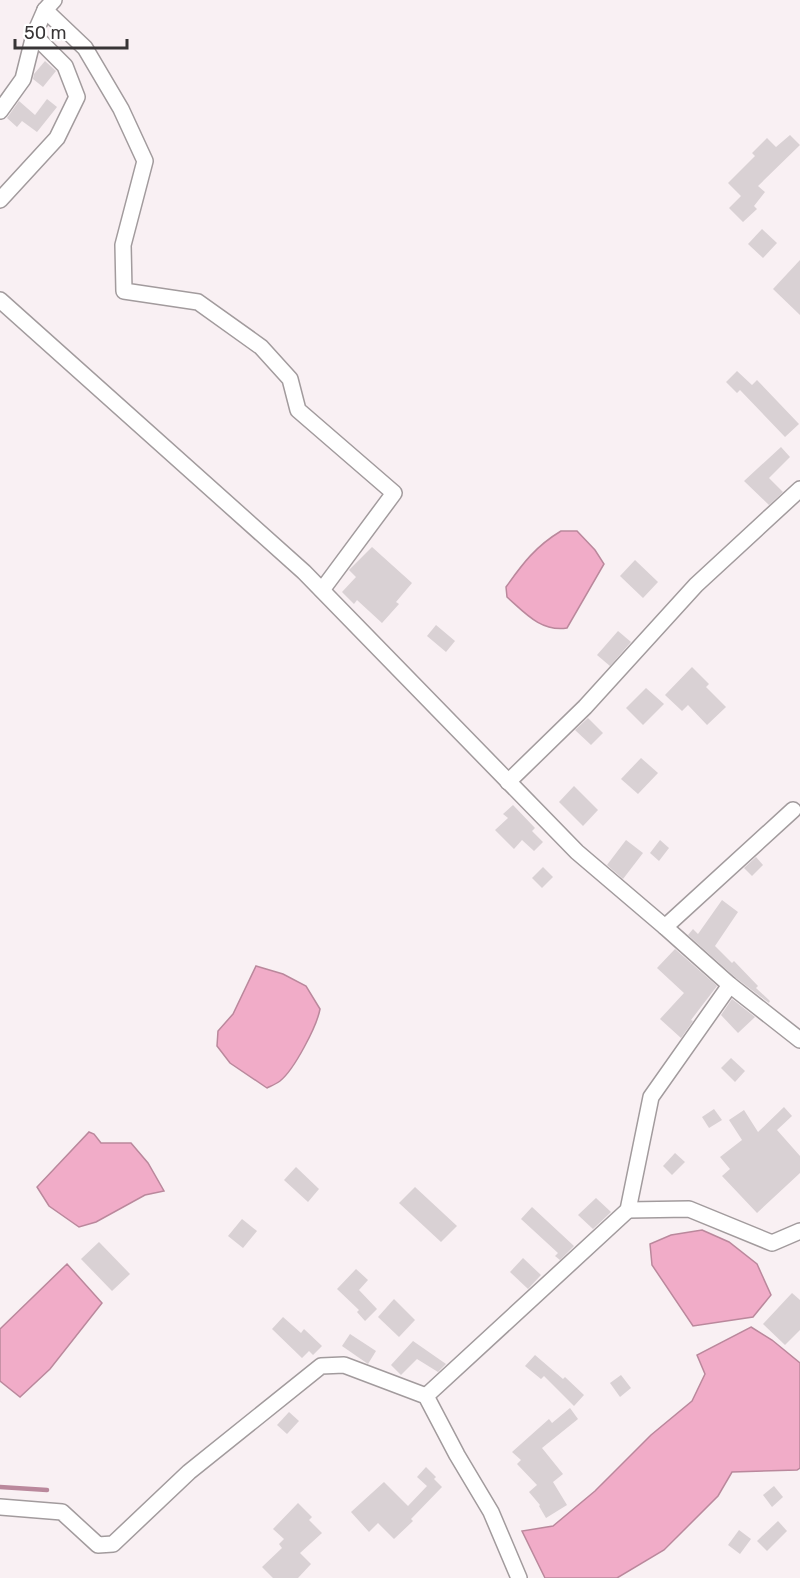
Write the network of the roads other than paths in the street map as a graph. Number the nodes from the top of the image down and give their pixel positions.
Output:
1 (50, 5) edge
2 (34, 35) junction
3 (0, 111) edge
4 (0, 200) edge
5 (0, 300) edge
6 (800, 489) edge
7 (322, 590) junction
8 (507, 782) junction
9 (793, 810) dead end
10 (665, 927) junction
11 (730, 985) junction
12 (800, 1040) edge
13 (628, 1210) junction
14 (800, 1231) edge
15 (426, 1396) junction
16 (0, 1507) edge
17 (519, 1578) edge

1 - 2 street
1 - 7 street
2 - 3 street
2 - 4 street
5 - 7 street
6 - 8 street
7 - 8 street
8 - 10 street
9 - 10 street
10 - 11 street
11 - 12 street
11 - 13 street
13 - 14 street
13 - 15 street
15 - 16 street
15 - 17 street

